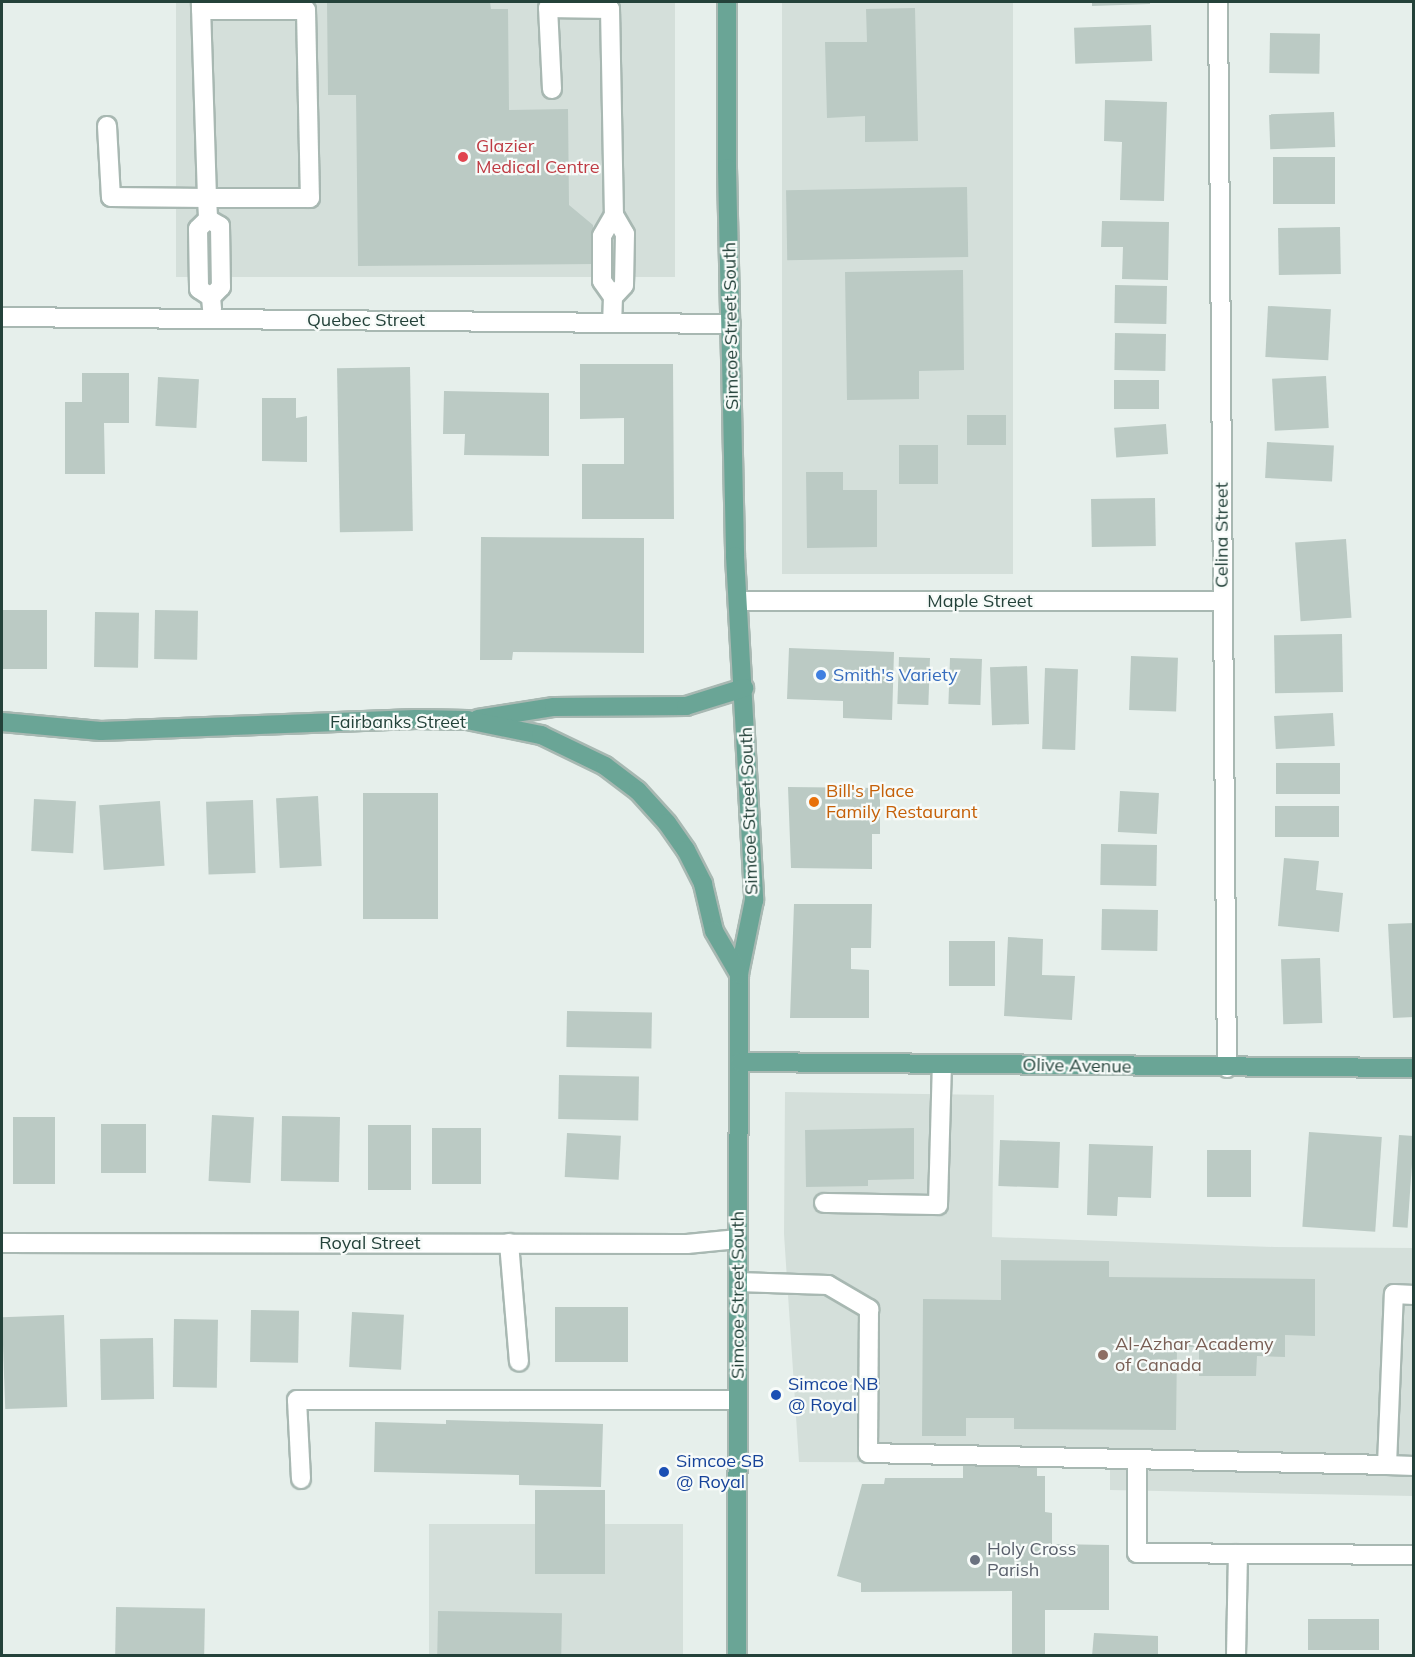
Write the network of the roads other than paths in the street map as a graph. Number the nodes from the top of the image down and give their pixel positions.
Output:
1 (727, 2) edge
2 (1218, 2) edge
3 (201, 6) edge
4 (552, 89) dead end
5 (107, 126) dead end
6 (207, 198) junction
7 (2, 317) edge
8 (213, 319) junction
9 (612, 322) junction
10 (731, 324) junction
11 (738, 601) junction
12 (1222, 601) junction
13 (744, 688) junction
14 (467, 720) junction
15 (2, 722) edge
16 (739, 974) junction
17 (740, 1062) junction
18 (942, 1065) junction
19 (1227, 1068) junction
20 (1413, 1068) edge
21 (824, 1203) dead end
22 (738, 1239) junction
23 (2, 1243) edge
24 (509, 1243) junction
25 (738, 1282) junction
26 (1413, 1295) edge
27 (519, 1362) dead end
28 (738, 1400) junction
29 (1137, 1459) junction
30 (1387, 1465) junction
31 (1413, 1466) edge
32 (301, 1479) dead end
33 (1238, 1554) junction
34 (1413, 1555) edge
35 (736, 1656) edge
36 (1236, 1656) edge

1 - 10 main road, Simcoe Street South
2 - 12 street, Celina Street
3 - 6 street
3 - 6 street
4 - 9 street
5 - 6 street
6 - 8 street
7 - 8 street, Quebec Street
8 - 9 street, Quebec Street
9 - 10 street, Quebec Street
10 - 11 main road, Simcoe Street South
11 - 12 street, Maple Street
11 - 13 main road, Simcoe Street South
12 - 19 street, Celina Street
13 - 14 main road
13 - 16 main road, Simcoe Street South
14 - 15 main road, Fairbanks Street
14 - 16 main road, Fairbanks Street
16 - 17 main road, Simcoe Street South
17 - 18 main road, Olive Avenue
17 - 22 main road, Simcoe Street South
18 - 19 main road, Olive Avenue
18 - 21 street
19 - 20 main road, Olive Avenue
22 - 24 street, Royal Street
22 - 25 main road, Simcoe Street South
23 - 24 street, Royal Street
24 - 27 street
25 - 28 main road, Simcoe Street South
25 - 29 street
26 - 30 street
28 - 32 street
28 - 35 main road, Simcoe Street South
29 - 30 street
29 - 33 street
30 - 31 street
33 - 34 street
33 - 36 street

